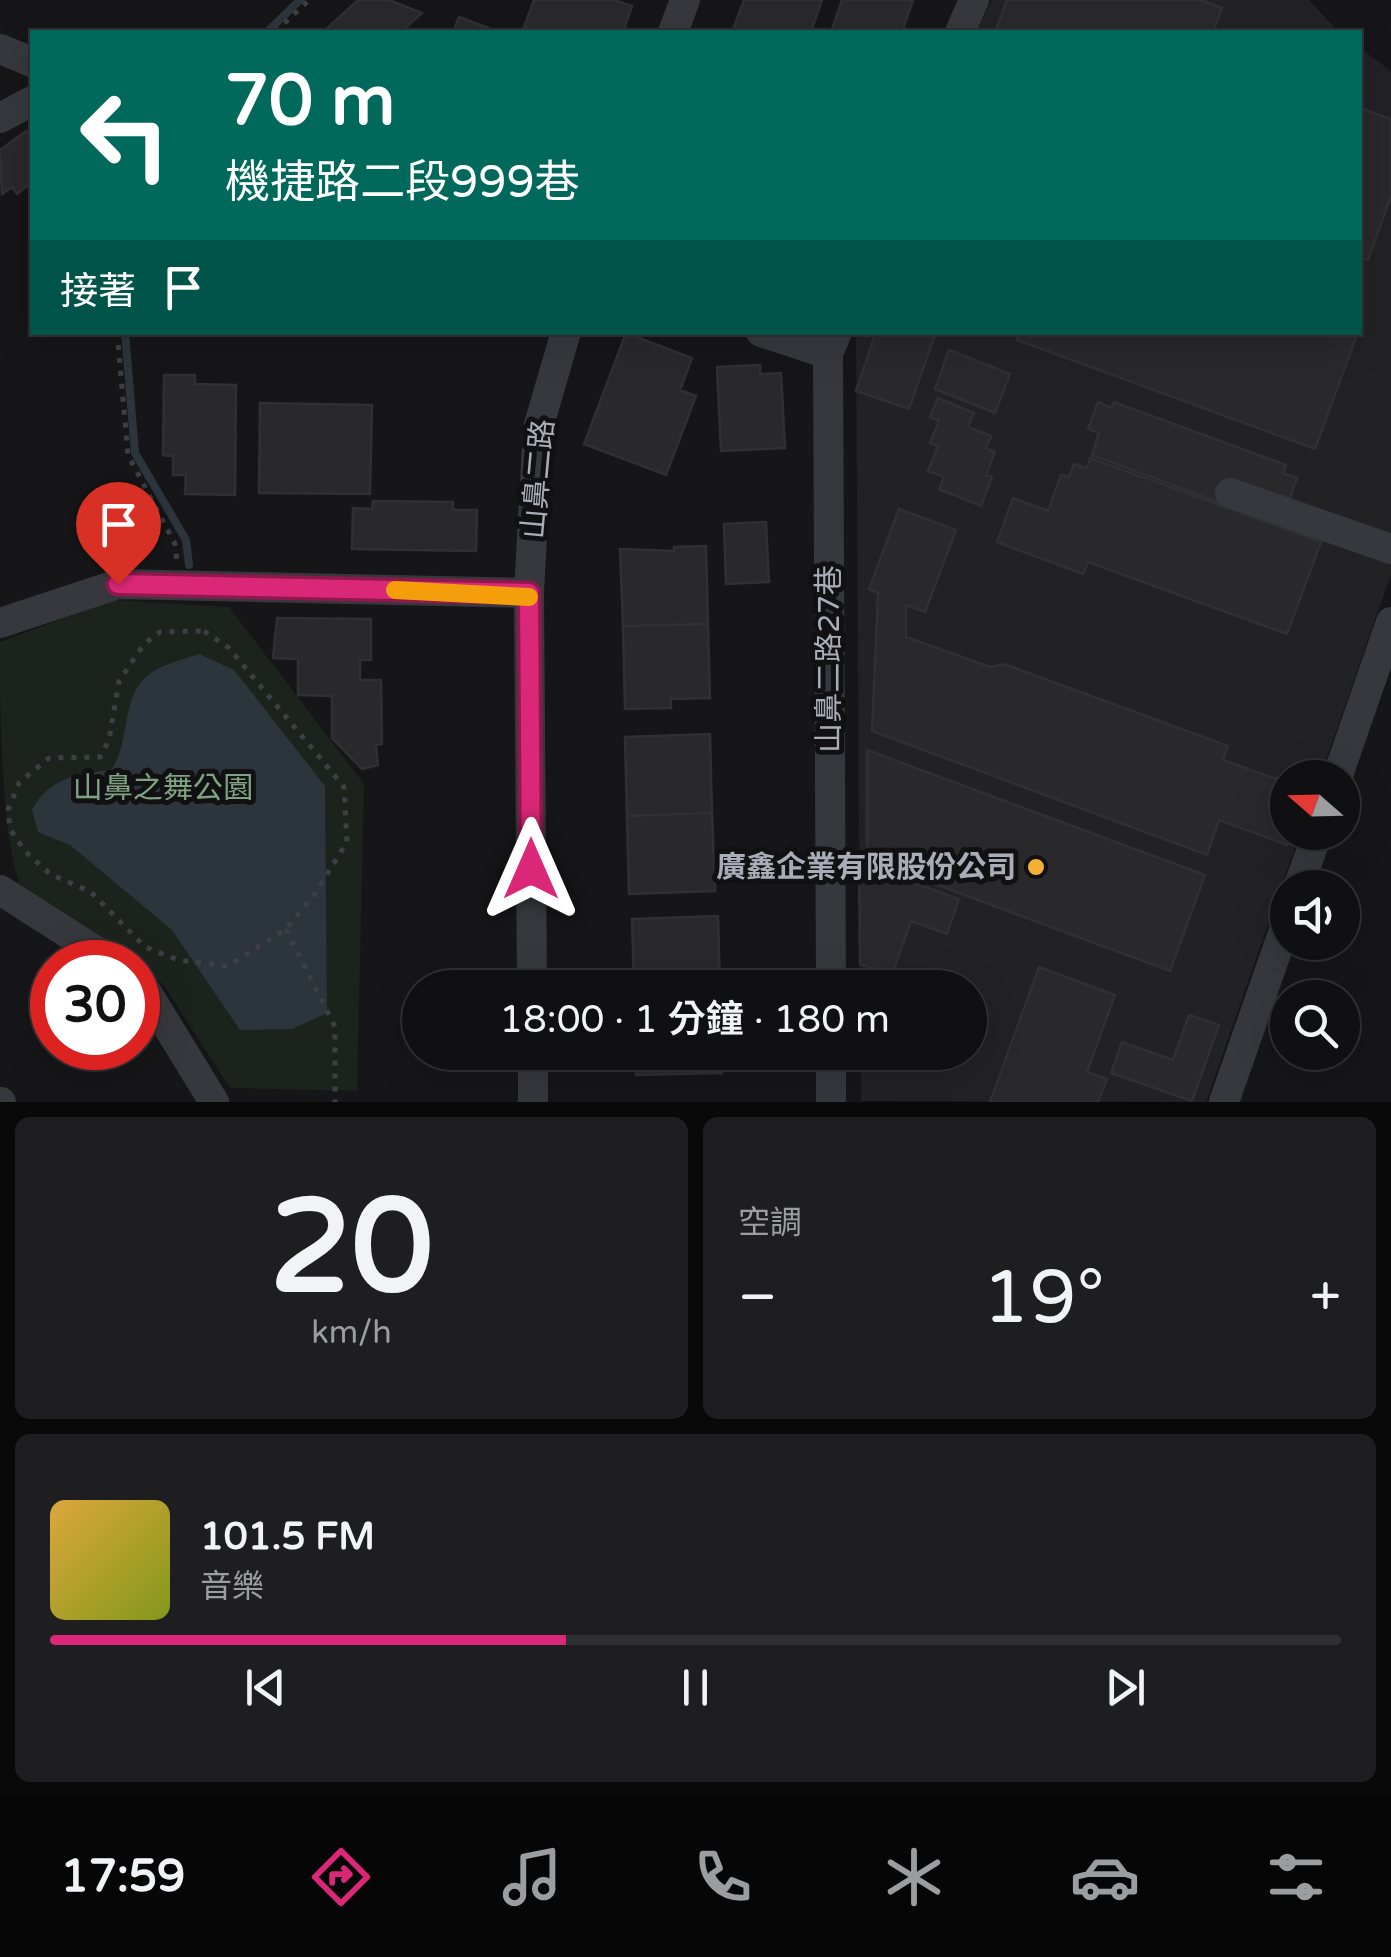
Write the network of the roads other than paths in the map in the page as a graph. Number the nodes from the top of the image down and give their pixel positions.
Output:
1 (685, 0) edge
2 (974, 0) edge
3 (674, 30) edge
4 (961, 30) edge
5 (0, 49) edge
6 (30, 61) edge
7 (30, 103) edge
8 (0, 118) edge
9 (565, 335) edge
10 (781, 335) edge
11 (832, 343) edge
12 (1230, 492) dead end
13 (1391, 549) edge
14 (529, 593) junction
15 (1391, 622) edge
16 (0, 623) edge
17 (1343, 760) edge
18 (0, 890) edge
19 (78, 940) edge
20 (1274, 960) edge
21 (532, 970) edge
22 (831, 970) edge
23 (160, 1014) edge
24 (533, 1070) edge
25 (831, 1070) edge
26 (214, 1102) edge
27 (533, 1102) edge
28 (832, 1102) edge
29 (1224, 1102) edge

1 - 3 street
2 - 4 street
5 - 6 street
7 - 8 street
9 - 14 street, 山鼻二路
10 - 11 street
11 - 22 street, 山鼻二路27巷
12 - 13 street
14 - 16 street
14 - 21 street, 山鼻二路
15 - 17 street
18 - 19 street
20 - 29 street
23 - 26 street
24 - 27 street
25 - 28 street

